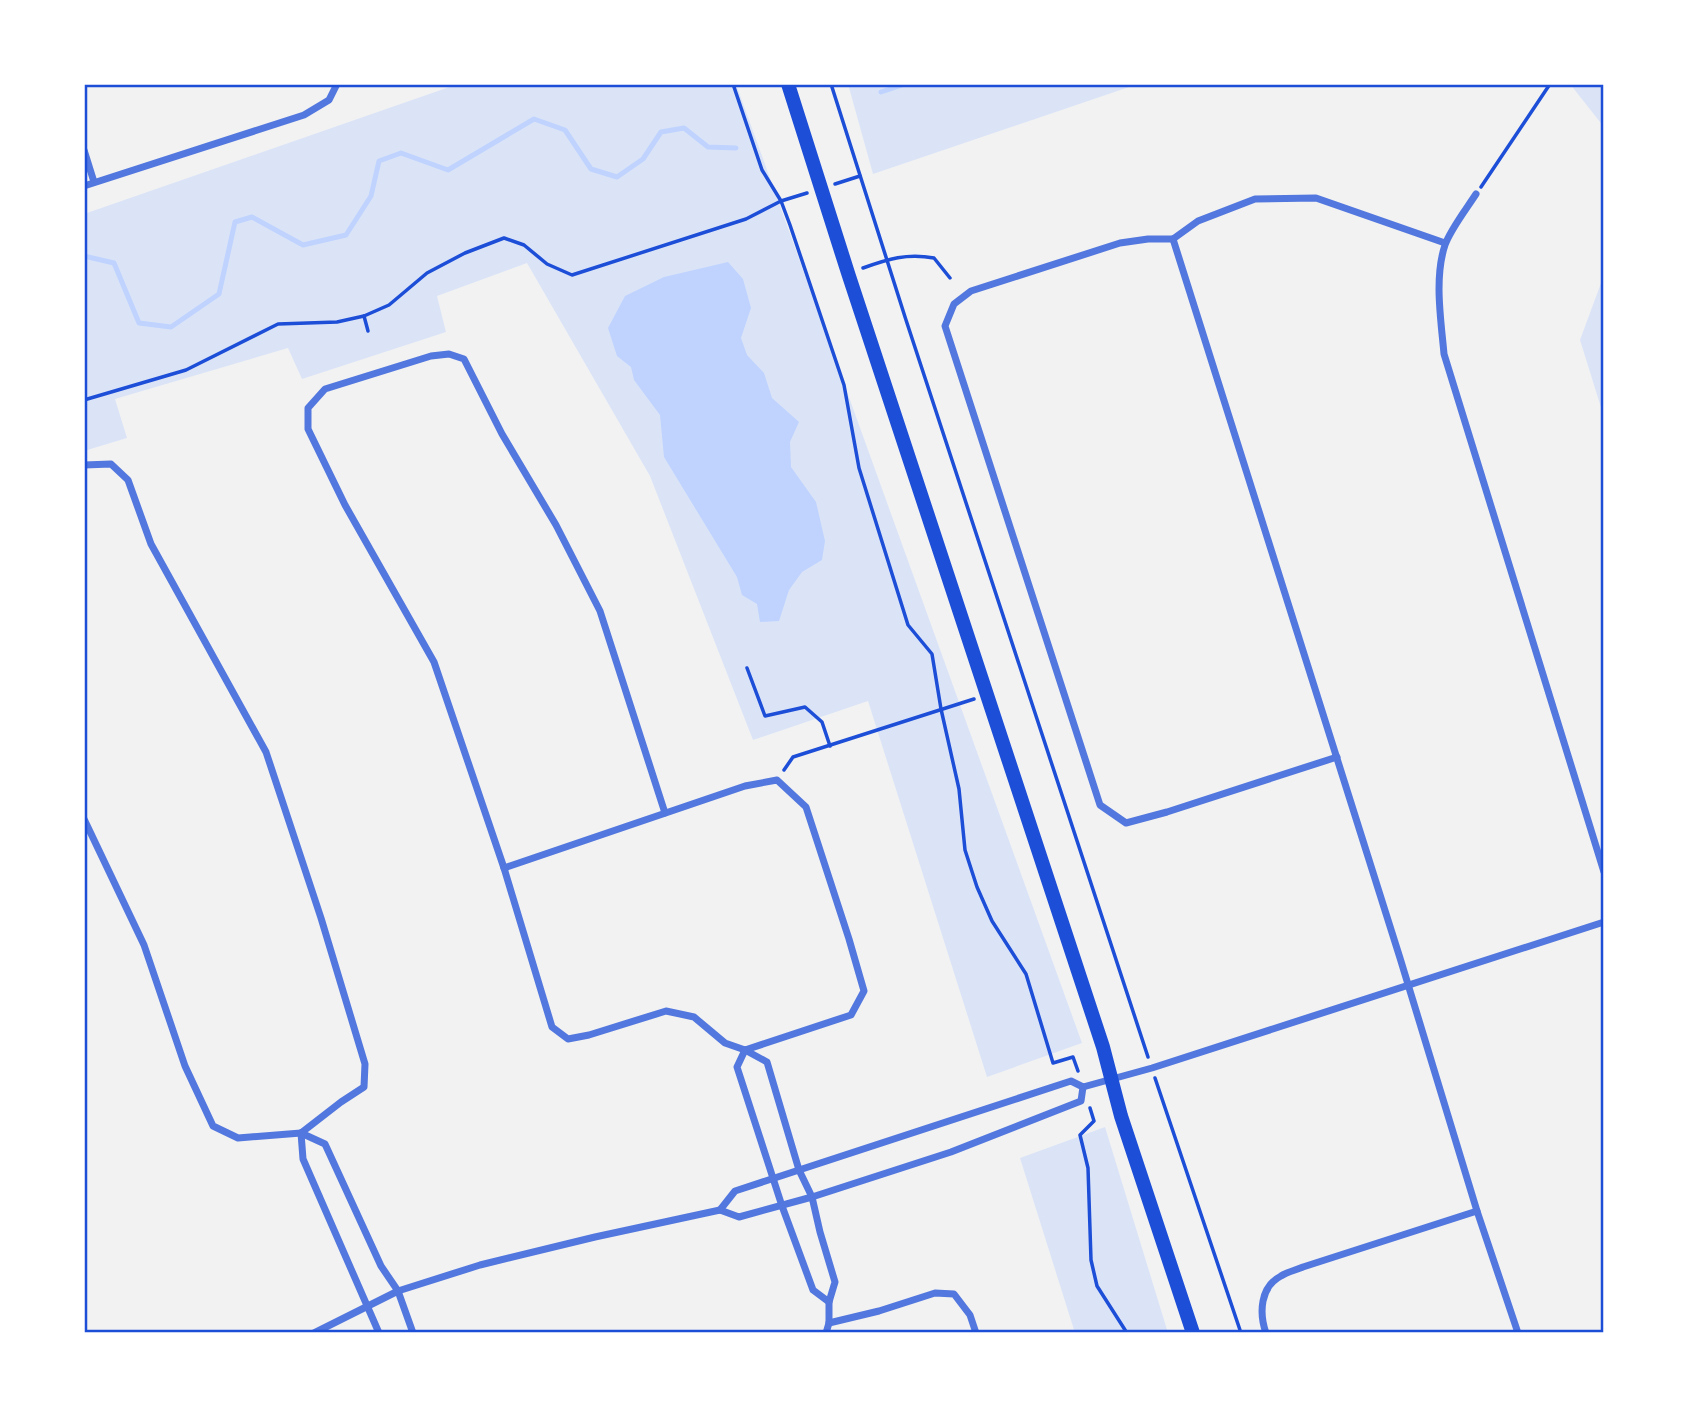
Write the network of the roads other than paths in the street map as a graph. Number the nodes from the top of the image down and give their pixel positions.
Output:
1 (337, 84) edge
2 (788, 84) edge
3 (84, 150) edge
4 (94, 183) junction
5 (84, 186) edge
6 (1476, 194) road end
7 (1173, 239) junction
8 (1445, 243) junction
9 (84, 465) edge
10 (1337, 757) junction
11 (665, 813) junction
12 (84, 819) edge
13 (504, 868) junction
14 (1604, 872) edge
15 (1604, 922) edge
16 (1409, 986) junction
17 (745, 1050) junction
18 (1111, 1080) junction
19 (1083, 1087) junction
20 (301, 1133) junction
21 (799, 1170) junction
22 (773, 1178) junction
23 (812, 1198) junction
24 (782, 1206) junction
25 (720, 1210) junction
26 (1477, 1211) junction
27 (398, 1291) junction
28 (829, 1301) junction
29 (369, 1307) junction
30 (829, 1323) junction
31 (314, 1333) edge
32 (379, 1333) edge
33 (413, 1333) edge
34 (826, 1333) edge
35 (976, 1333) edge
36 (1193, 1333) edge
37 (1266, 1333) edge
38 (1518, 1333) edge

1 - 4 street
2 - 18 main road
3 - 4 street
4 - 5 street
6 - 8 street
7 - 8 street
7 - 10 street
7 - 10 street
8 - 14 street
9 - 20 street
10 - 16 street
11 - 13 street
11 - 13 street
11 - 17 street
12 - 20 street
13 - 17 street
15 - 16 street
16 - 18 street
16 - 26 street
17 - 21 street
17 - 22 street
18 - 19 street
18 - 36 main road
19 - 21 street
19 - 23 street
20 - 27 street
20 - 29 street
21 - 22 street
21 - 23 street
22 - 24 street
22 - 25 street
23 - 24 street
23 - 28 street
24 - 25 street
24 - 28 street
25 - 27 street
26 - 37 street
26 - 38 street
27 - 29 street
27 - 33 street
28 - 30 street
29 - 31 street
29 - 32 street
30 - 34 street
30 - 35 street

